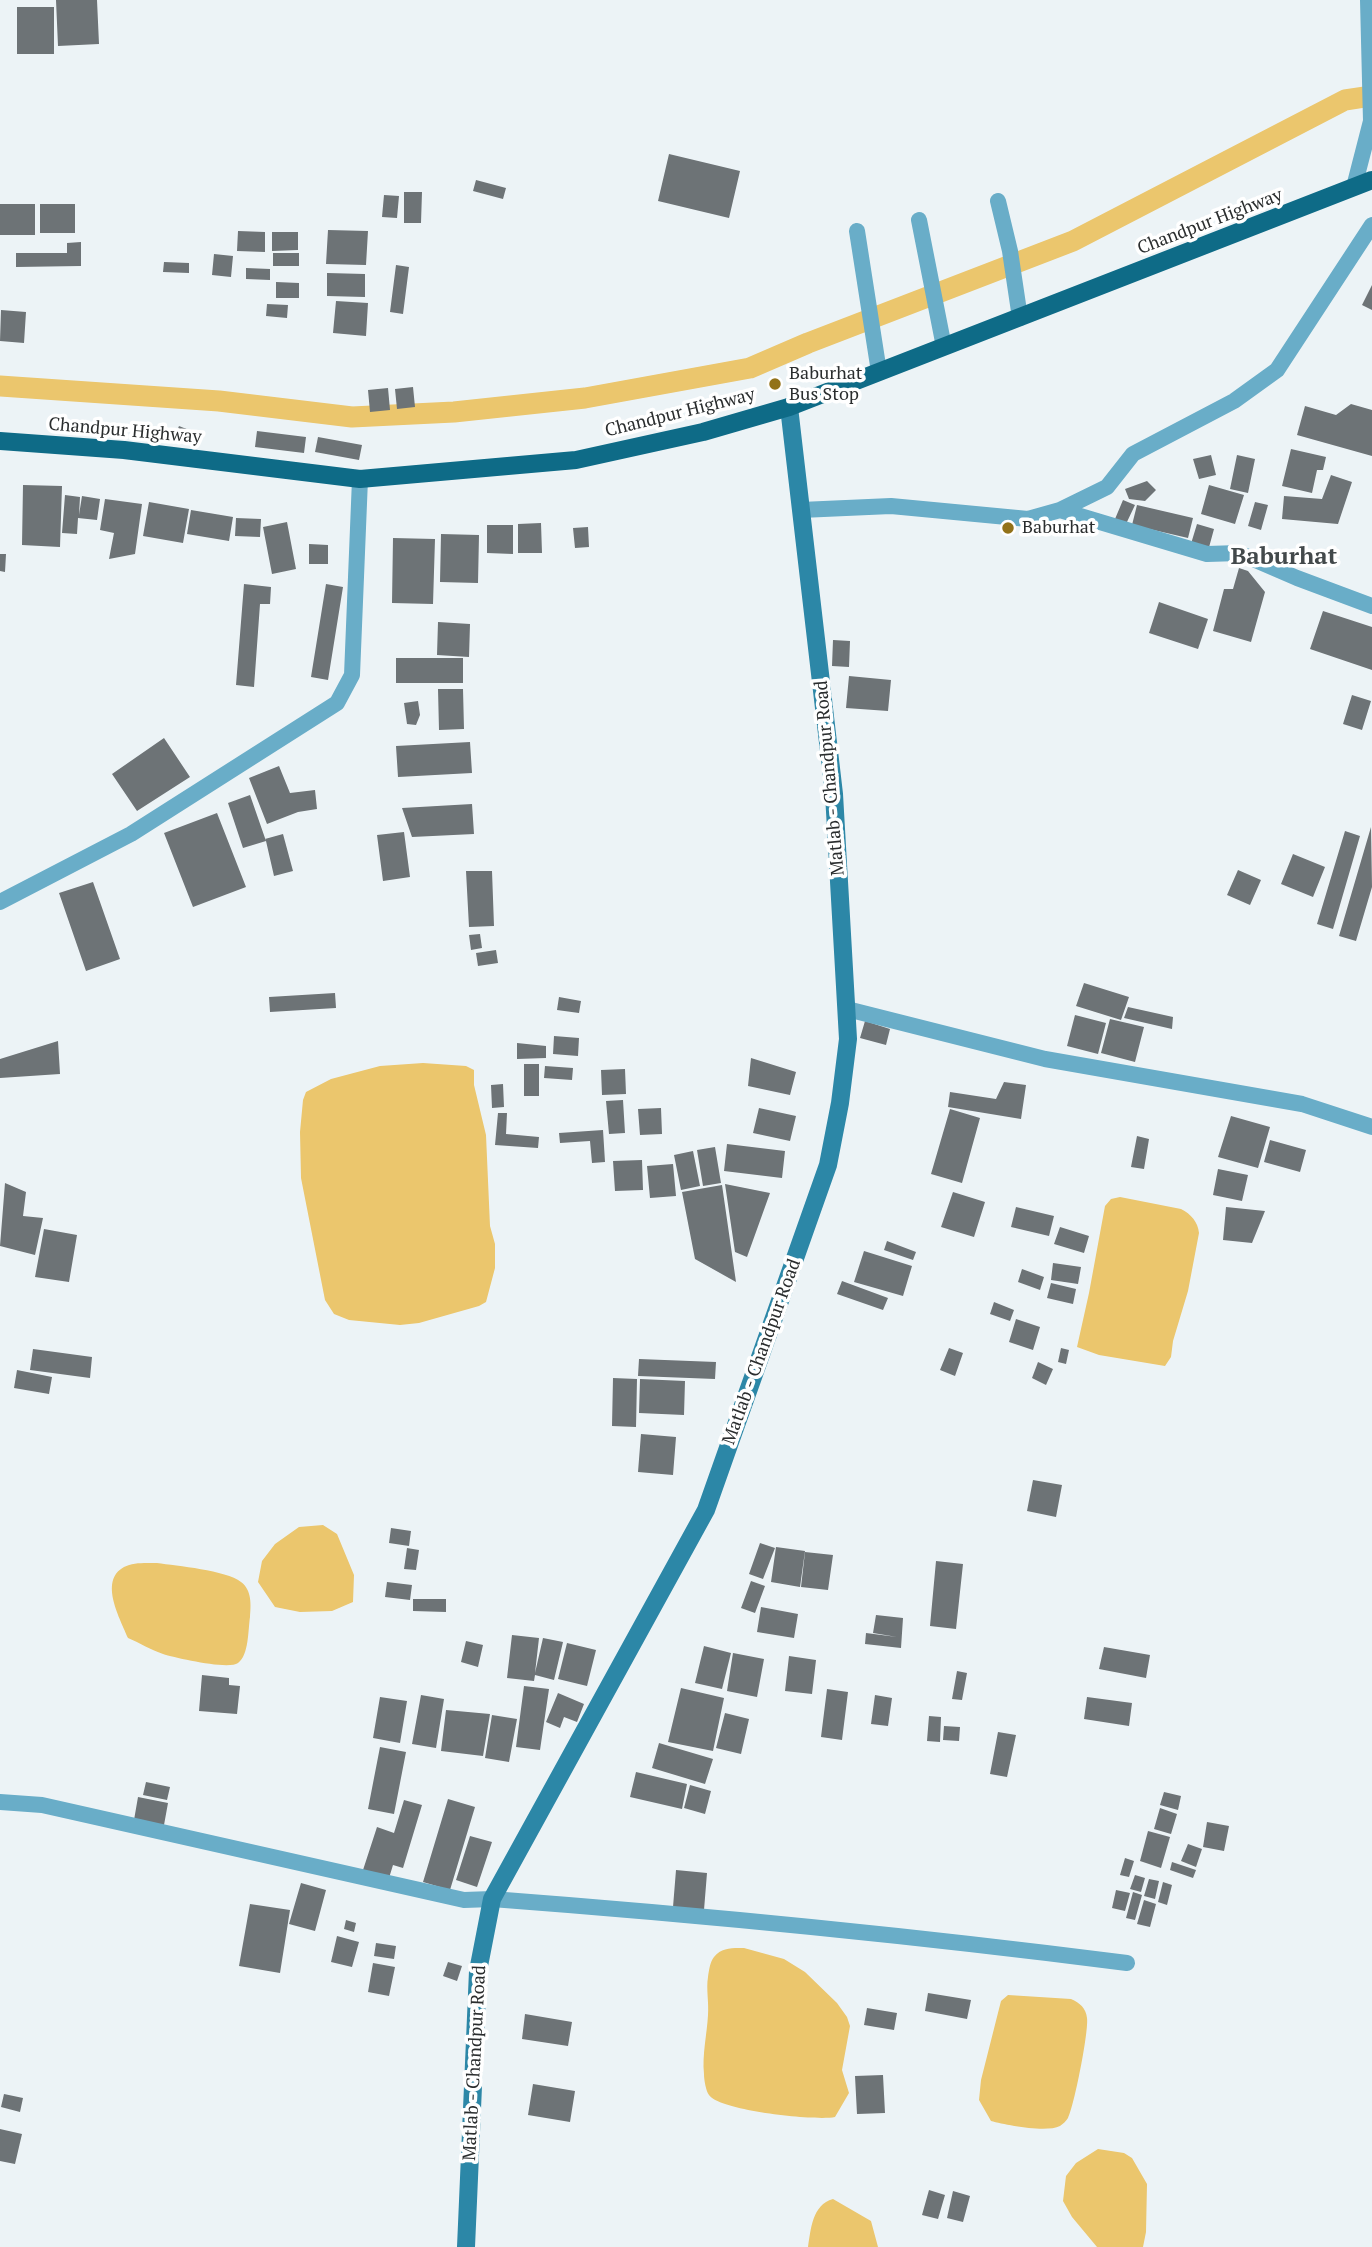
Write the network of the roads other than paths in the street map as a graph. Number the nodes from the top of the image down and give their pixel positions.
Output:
1 (1368, 0) edge
2 (1371, 121) edge
3 (1372, 180) edge
4 (1354, 187) junction
5 (998, 201) dead end
6 (919, 220) dead end
7 (1372, 225) edge
8 (858, 231) dead end
9 (1020, 318) junction
10 (944, 347) junction
11 (879, 372) junction
12 (789, 407) junction
13 (0, 441) edge
14 (360, 478) junction
15 (801, 510) junction
16 (1060, 510) junction
17 (1372, 606) edge
18 (0, 902) edge
19 (846, 1009) junction
20 (1372, 1127) edge
21 (0, 1802) edge
22 (492, 1899) junction
23 (1127, 1963) dead end
24 (466, 2247) edge

1 - 2 street
2 - 4 street
3 - 4 main road, Chandpur Highway
4 - 9 main road, Chandpur Highway
5 - 9 street
6 - 10 street
7 - 16 street
8 - 11 street
9 - 10 main road, Chandpur Highway
10 - 11 main road, Chandpur Highway
11 - 12 main road, Chandpur Highway
12 - 14 main road, Chandpur Highway
12 - 15 main road, Matlab - Chandpur Road
13 - 14 main road, Chandpur Highway
14 - 18 street
15 - 16 street
15 - 19 main road, Matlab - Chandpur Road
16 - 17 street
19 - 20 street
19 - 22 main road, Matlab - Chandpur Road
21 - 22 street
22 - 23 street
22 - 24 main road, Matlab - Chandpur Road

